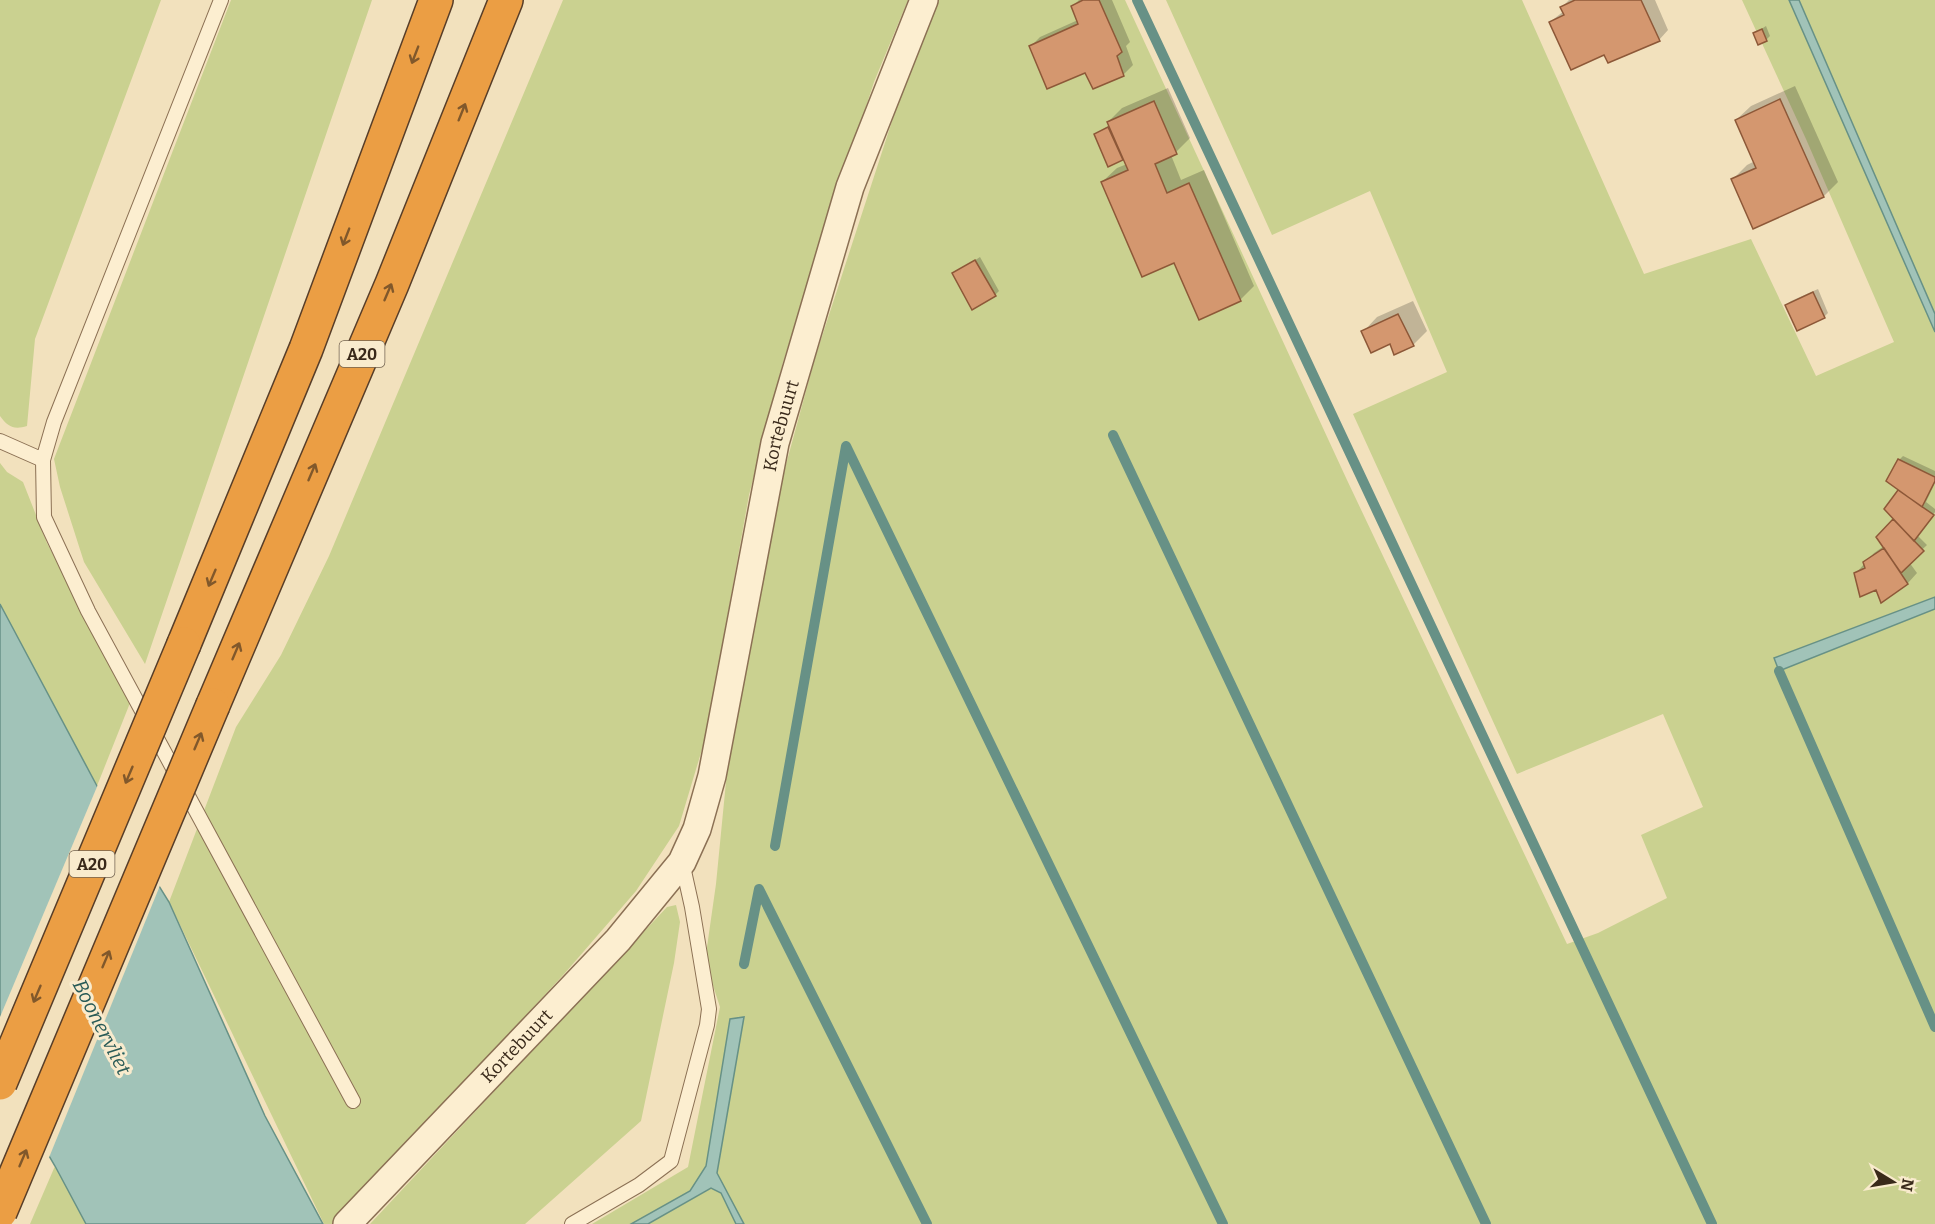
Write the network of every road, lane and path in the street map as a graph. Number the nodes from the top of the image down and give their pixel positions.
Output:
1 (221, 0) edge
2 (436, 0) edge
3 (506, 0) edge
4 (924, 0) edge
5 (0, 441) edge
6 (43, 460) junction
7 (682, 862) junction
8 (0, 1083) edge
9 (353, 1101) dead end
10 (0, 1212) edge
11 (347, 1224) edge
12 (572, 1224) edge

1 - 6 lane
2 -> 8 highway, A20, bridge
10 -> 3 highway, A20, bridge
4 - 7 street, Kortebuurt
5 - 6 lane
6 - 9 lane
7 - 11 street, Kortebuurt
7 - 12 lane

